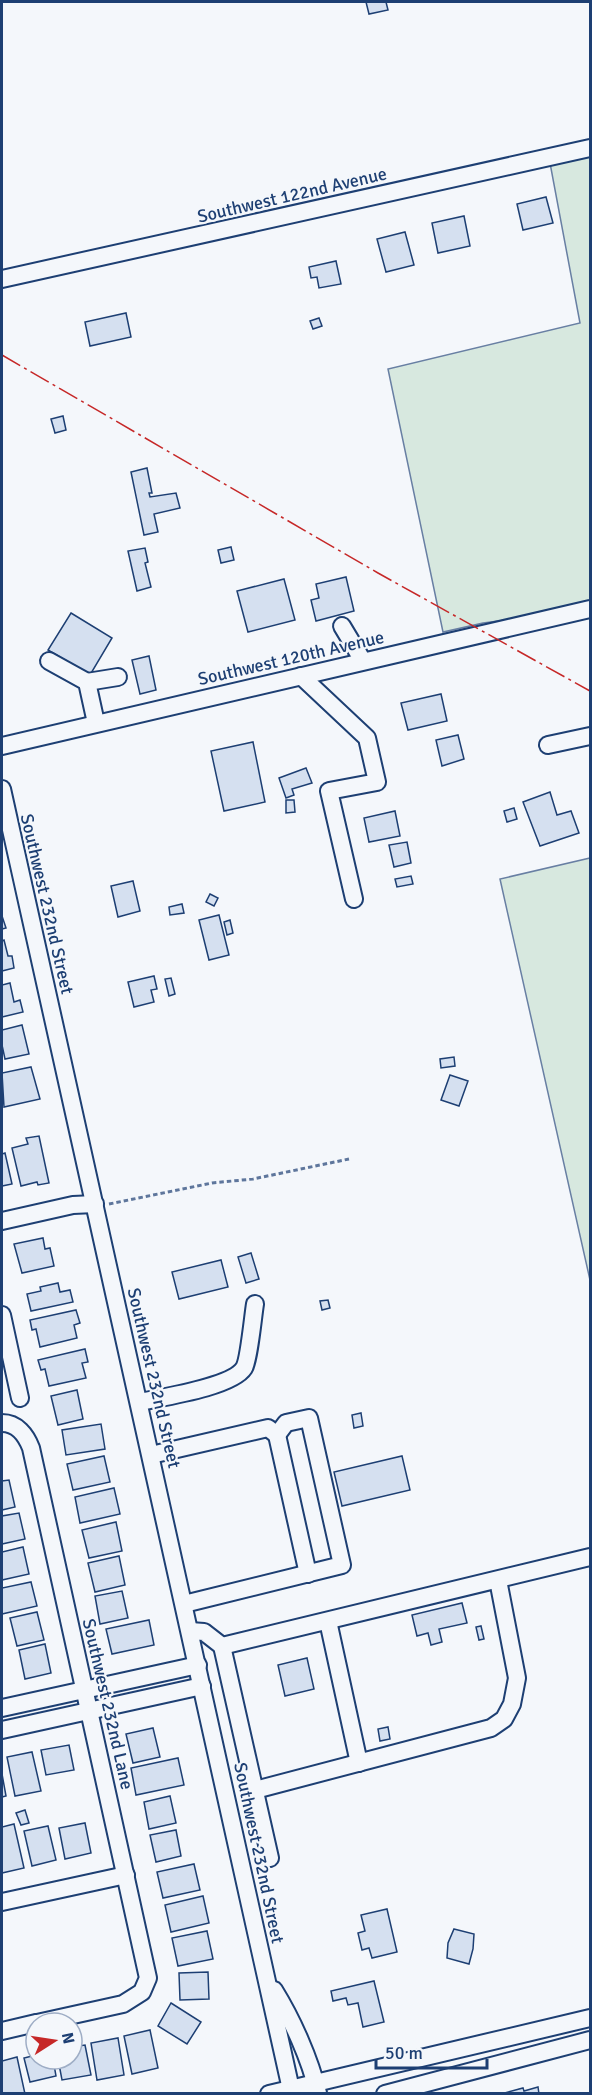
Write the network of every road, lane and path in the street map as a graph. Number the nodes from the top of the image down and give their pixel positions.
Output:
1 (591, 148) edge
2 (2, 279) edge
3 (591, 609) edge
4 (342, 626) dead end
5 (49, 661) dead end
6 (363, 661) junction
7 (301, 676) junction
8 (118, 677) dead end
9 (87, 682) junction
10 (96, 723) junction
11 (591, 736) edge
12 (2, 746) edge
13 (548, 746) dead end
14 (2, 789) edge
15 (354, 898) dead end
16 (349, 1159) dead end
17 (95, 1204) junction
18 (2, 1221) edge
19 (255, 1304) dead end
20 (2, 1316) edge
21 (4, 1339) edge
22 (20, 1398) dead end
23 (140, 1402) junction
24 (9, 1425) edge
25 (277, 1435) junction
26 (151, 1455) junction
27 (591, 1557) edge
28 (308, 1574) junction
29 (498, 1580) junction
30 (184, 1604) junction
31 (328, 1621) junction
32 (190, 1631) junction
33 (222, 1646) junction
34 (198, 1665) junction
35 (202, 1686) junction
36 (84, 1690) junction
37 (2, 1708) edge
38 (89, 1711) junction
39 (2, 1730) edge
40 (359, 1763) junction
41 (255, 1790) junction
42 (270, 1858) dead end
43 (126, 1875) junction
44 (2, 1902) edge
45 (266, 1976) junction
46 (84, 2013) edge
47 (591, 2018) edge
48 (24, 2026) edge
49 (2, 2031) edge
50 (591, 2040) edge
51 (317, 2088) edge
52 (291, 2091) edge
53 (269, 2094) edge
54 (385, 2094) edge

1 - 2 street, Southwest 122nd Avenue
3 - 6 street, Southwest 120th Avenue
4 - 6 street
5 - 9 street
6 - 7 street, Southwest 120th Avenue
7 - 10 street, Southwest 120th Avenue
7 - 15 street
8 - 9 street
9 - 10 street
10 - 12 street, Southwest 120th Avenue
11 - 13 street
14 - 17 street, Southwest 232nd Street
16 - 17 path
17 - 18 street
17 - 23 street, Southwest 232nd Street
19 - 23 street
20 - 21 street
21 - 22 street
23 - 26 street, Southwest 232nd Street
24 - 36 street, Southwest 232nd Lane
25 - 26 street
25 - 28 street
25 - 28 street
26 - 30 street, Southwest 232nd Street
27 - 29 street
28 - 30 street
29 - 31 street
29 - 40 street
30 - 32 street, Southwest 232nd Street
31 - 33 street
31 - 40 street
32 - 33 street
32 - 34 street, Southwest 232nd Street
33 - 41 street
34 - 35 street, Southwest 232nd Street
34 - 36 street
35 - 38 street
35 - 45 street, Southwest 232nd Street
36 - 37 street
36 - 38 street, Southwest 232nd Lane
38 - 39 street
38 - 43 street, Southwest 232nd Lane
40 - 41 street
41 - 42 street
43 - 44 street
43 - 46 street, Southwest 232nd Lane
45 - 51 street, Southwest 232nd Street
45 - 52 street, Southwest 232nd Street
47 - 51 street
48 - 49 street
50 - 54 street
51 - 52 street
52 - 53 street

